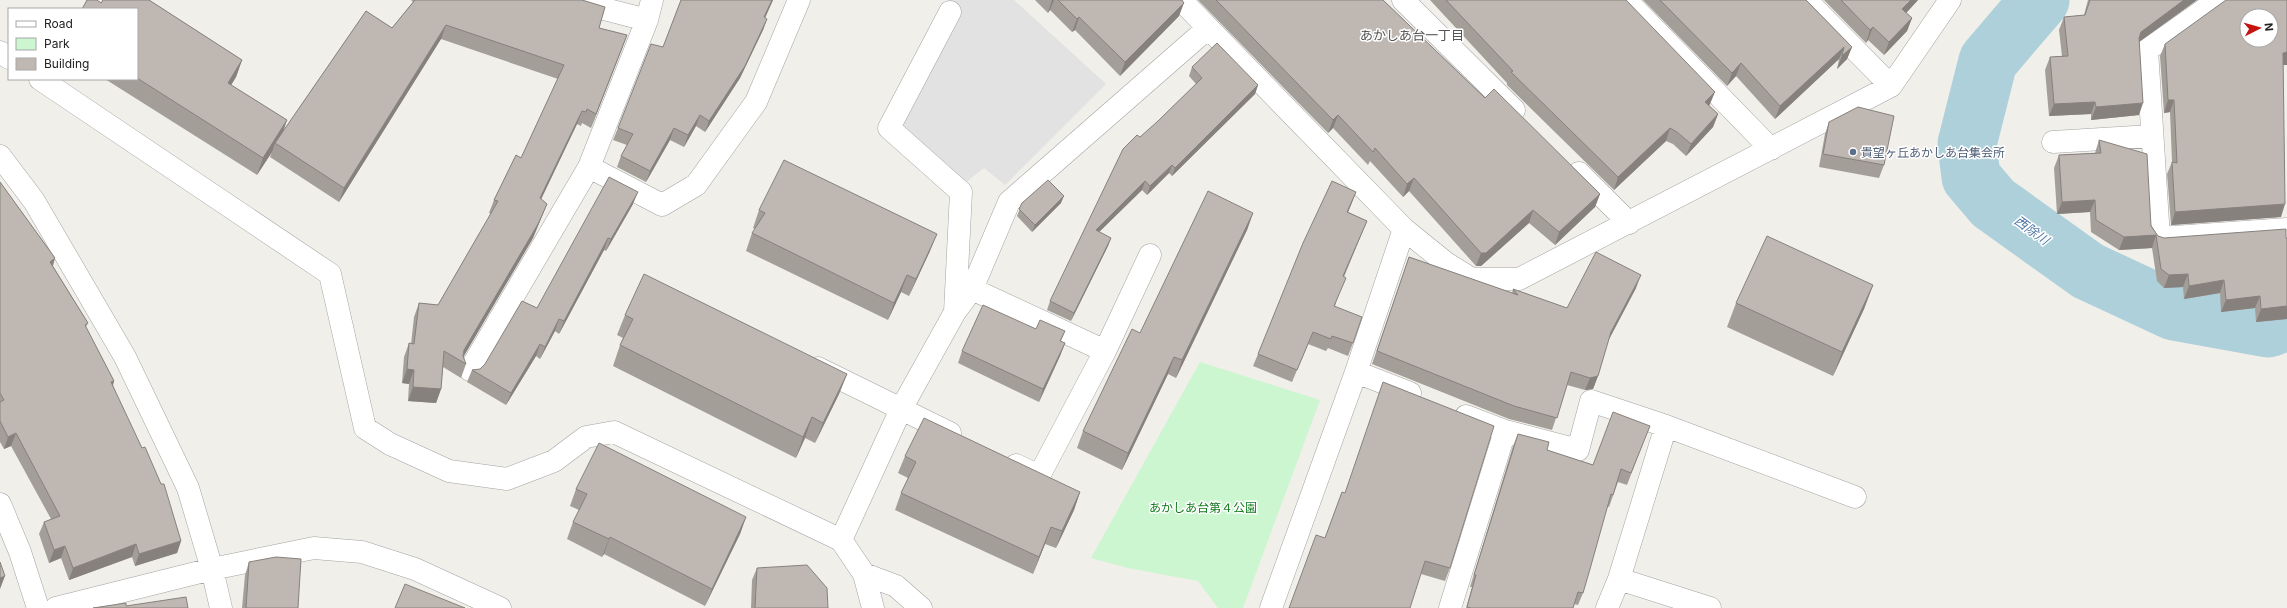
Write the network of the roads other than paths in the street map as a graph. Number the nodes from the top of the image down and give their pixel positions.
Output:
1 (570, 0) edge
2 (799, 0) edge
3 (1181, 0) edge
4 (1403, 0) edge
5 (1626, 0) edge
6 (1806, 0) edge
7 (1950, 0) edge
8 (2218, 0) edge
9 (649, 10) edge
10 (950, 12) dead end
11 (1208, 28) junction
12 (41, 80) edge
13 (1891, 86) junction
14 (1527, 123) edge
15 (2151, 136) junction
16 (2053, 142) dead end
17 (1771, 149) junction
18 (0, 156) edge
19 (1567, 162) edge
20 (590, 167) junction
21 (1629, 223) junction
22 (1404, 229) junction
23 (2287, 229) edge
24 (1150, 255) dead end
25 (972, 289) junction
26 (956, 312) junction
27 (1105, 351) junction
28 (802, 360) edge
29 (470, 370) dead end
30 (1356, 372) junction
31 (1427, 400) edge
32 (901, 409) junction
33 (1448, 409) edge
34 (1666, 426) junction
35 (1505, 431) junction
36 (970, 442) edge
37 (998, 456) edge
38 (1855, 497) dead end
39 (0, 504) edge
40 (841, 540) junction
41 (212, 569) junction
42 (864, 574) junction
43 (1619, 579) junction
44 (38, 608) edge
45 (56, 608) edge
46 (220, 608) edge
47 (500, 608) edge
48 (873, 608) edge
49 (921, 608) edge
50 (1271, 608) edge
51 (1450, 608) edge
52 (1607, 608) edge
53 (1710, 608) edge

1 - 9 street
2 - 20 street
3 - 11 street
4 - 14 street
5 - 17 street
6 - 13 street
7 - 13 street
8 - 15 street
9 - 20 street
10 - 26 street
11 - 22 street
11 - 25 street
12 - 40 street
13 - 17 street
15 - 16 street
15 - 23 street
17 - 21 street
18 - 41 street
19 - 21 street
20 - 29 street
21 - 22 street
22 - 30 street
24 - 27 street
25 - 26 street
25 - 27 street
26 - 32 street
27 - 37 street
28 - 32 street
30 - 31 street
30 - 50 street
32 - 36 street
32 - 40 street
33 - 35 street
34 - 35 street
34 - 38 street
34 - 43 street
35 - 51 street
39 - 44 street
40 - 42 street
41 - 45 street
41 - 46 street
41 - 47 street
42 - 48 street
42 - 49 street
43 - 52 street
43 - 53 street

